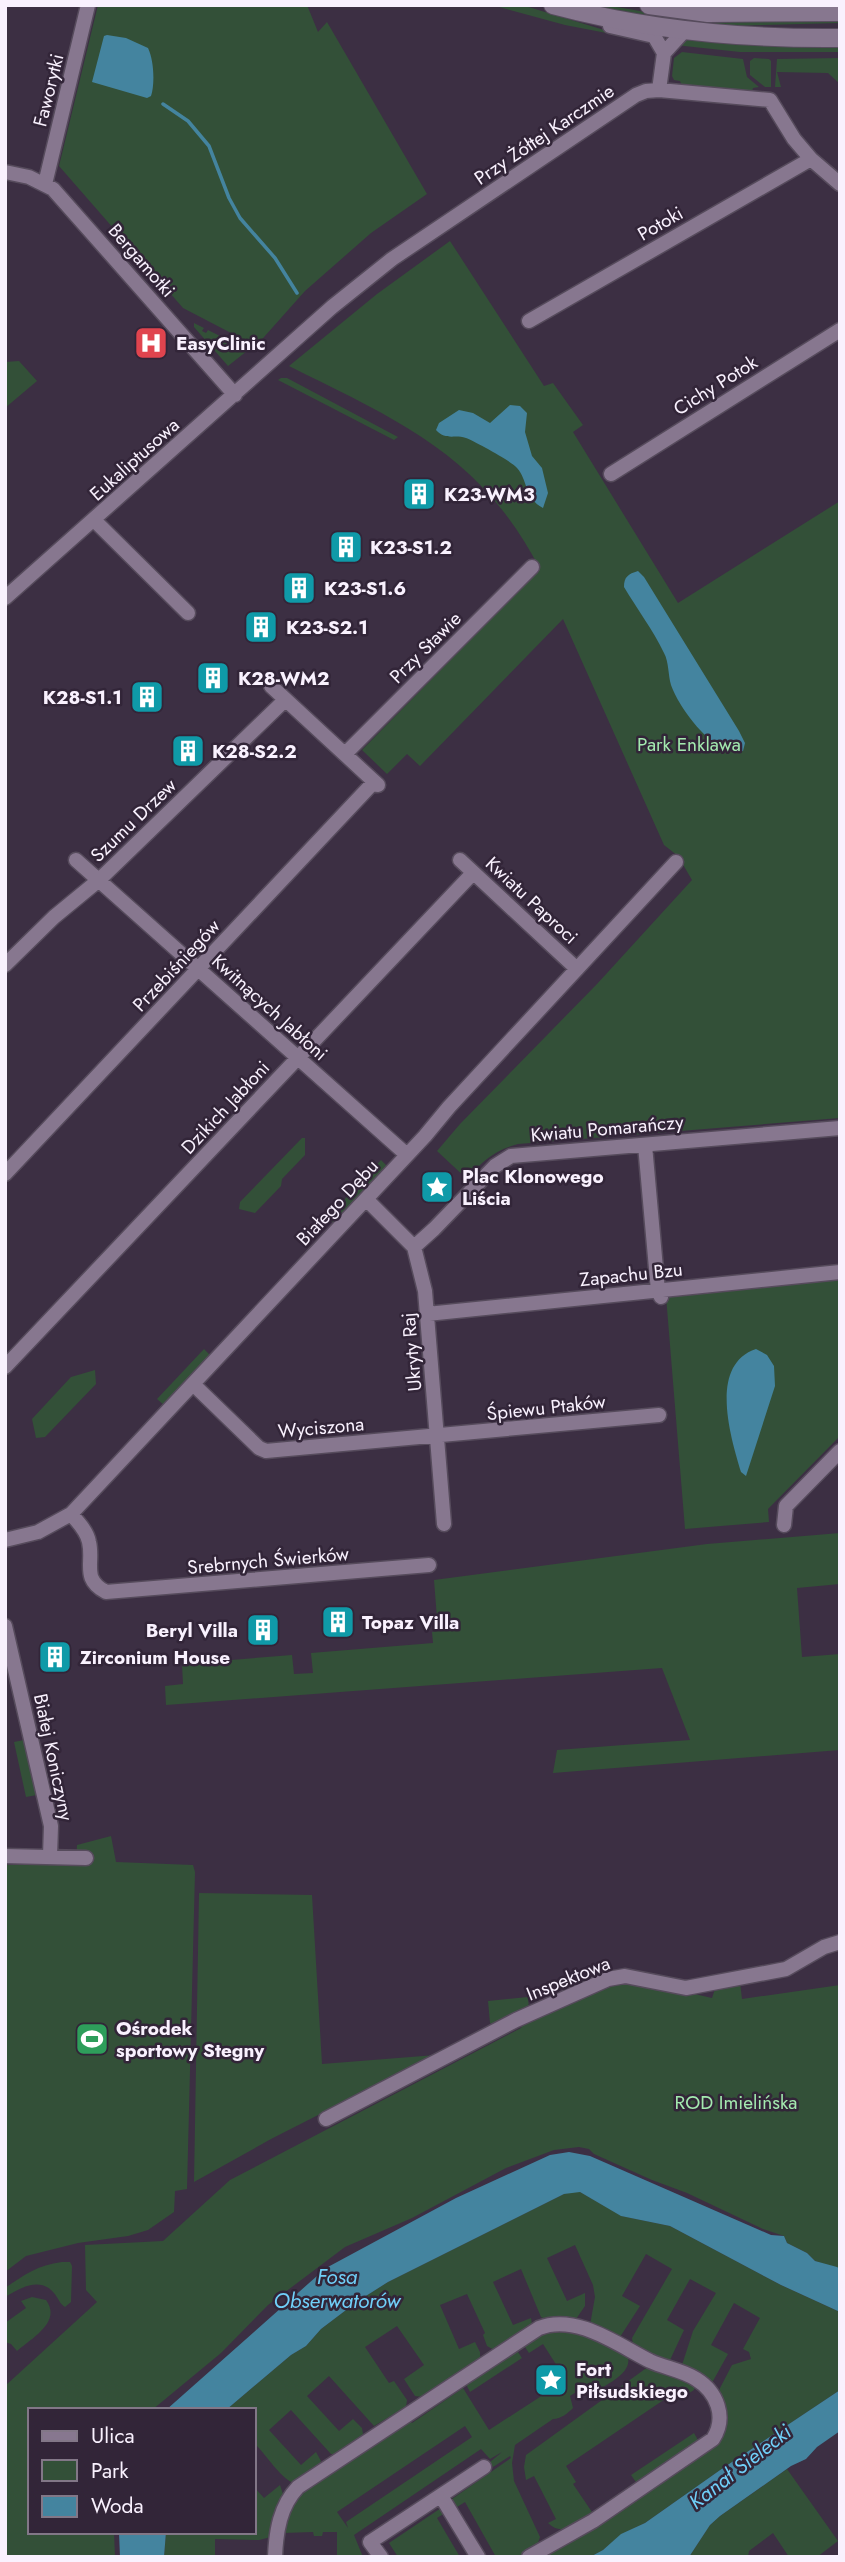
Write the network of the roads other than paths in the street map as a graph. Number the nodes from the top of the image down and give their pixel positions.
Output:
1 (88, 5) edge
2 (552, 5) edge
3 (649, 5) edge
4 (840, 12) edge
5 (594, 15) junction
6 (685, 30) junction
7 (840, 38) edge
8 (664, 53) junction
9 (659, 90) junction
10 (811, 159) junction
11 (5, 172) edge
12 (45, 184) junction
13 (840, 184) edge
14 (528, 321) dead end
15 (840, 330) edge
16 (287, 348) joint
17 (234, 395) junction
18 (611, 474) dead end
19 (94, 520) junction
20 (532, 567) dead end
21 (5, 598) edge
22 (188, 612) dead end
23 (271, 687) dead end
24 (285, 699) junction
25 (345, 754) junction
26 (76, 860) dead end
27 (460, 860) dead end
28 (676, 862) dead end
29 (473, 873) junction
30 (99, 880) junction
31 (5, 965) edge
32 (198, 969) junction
33 (577, 969) junction
34 (298, 1057) junction
35 (840, 1128) edge
36 (645, 1144) junction
37 (407, 1156) junction
38 (5, 1174) edge
39 (366, 1199) junction
40 (414, 1247) junction
41 (840, 1272) edge
42 (659, 1294) junction
43 (427, 1314) junction
44 (5, 1367) edge
45 (193, 1384) junction
46 (659, 1415) dead end
47 (437, 1437) junction
48 (840, 1451) edge
49 (71, 1514) junction
50 (444, 1524) dead end
51 (784, 1525) dead end
52 (5, 1540) edge
53 (429, 1565) dead end
54 (5, 1626) edge
55 (5, 1856) edge
56 (50, 1856) junction
57 (86, 1858) dead end
58 (840, 1942) edge
59 (326, 2119) dead end
60 (484, 2467) dead end
61 (441, 2496) junction
62 (529, 2556) edge
63 (275, 2557) edge
64 (381, 2557) edge
65 (478, 2557) edge

1 - 12 street, Faworytki
2 - 5 main road
3 - 4 main road
5 - 6 main road
5 - 8 street
6 - 7 main road
6 - 8 street
8 - 9 street
9 - 10 street
9 - 16 street, Przy Żółtej Karczmie
10 - 13 street
10 - 14 street, Potoki
11 - 12 street, Bergamotki
12 - 17 street, Bergamotki
15 - 18 street, Cichy Potok
16 - 17 street, Eukaliptusowa
17 - 19 street, Eukaliptusowa
19 - 21 street, Eukaliptusowa
19 - 22 street
20 - 25 street, Przy Stawie
23 - 24 street
24 - 25 street
24 - 30 street, Szumu Drzew
25 - 32 street, Przebiśniegów
26 - 30 street, Kwitnących Jabłoni
27 - 29 street, Kwiatu Paproci
28 - 33 street, Białego Dębu
29 - 33 street, Kwiatu Paproci
29 - 34 street, Dzikich Jabłoni
30 - 31 street, Szumu Drzew
30 - 32 street, Kwitnących Jabłoni
32 - 34 street, Kwitnących Jabłoni
32 - 38 street, Przebiśniegów
33 - 37 street, Białego Dębu
34 - 37 street, Kwitnących Jabłoni
34 - 44 street, Dzikich Jabłoni
35 - 36 street, Kwiatu Pomarańczy
36 - 40 street, Kwiatu Pomarańczy
36 - 42 street
37 - 39 street, Białego Dębu
39 - 40 street, Ukryty Raj
39 - 45 street, Białego Dębu
40 - 43 street, Ukryty Raj
41 - 42 street, Zapachu Bzu
42 - 43 street, Zapachu Bzu
43 - 47 street, Ukryty Raj
45 - 47 street, Wyciszona
45 - 49 street, Białego Dębu
46 - 47 street, Śpiewu Ptaków
47 - 50 street, Ukryty Raj
48 - 51 street
49 - 52 street, Białego Dębu
49 - 53 street, Srebrnych Świerków
54 - 56 street, Białej Koniczyny
55 - 56 street
56 - 57 street
58 - 59 street, Inspektowa
60 - 61 street
61 - 64 street
61 - 65 street
62 - 63 street

